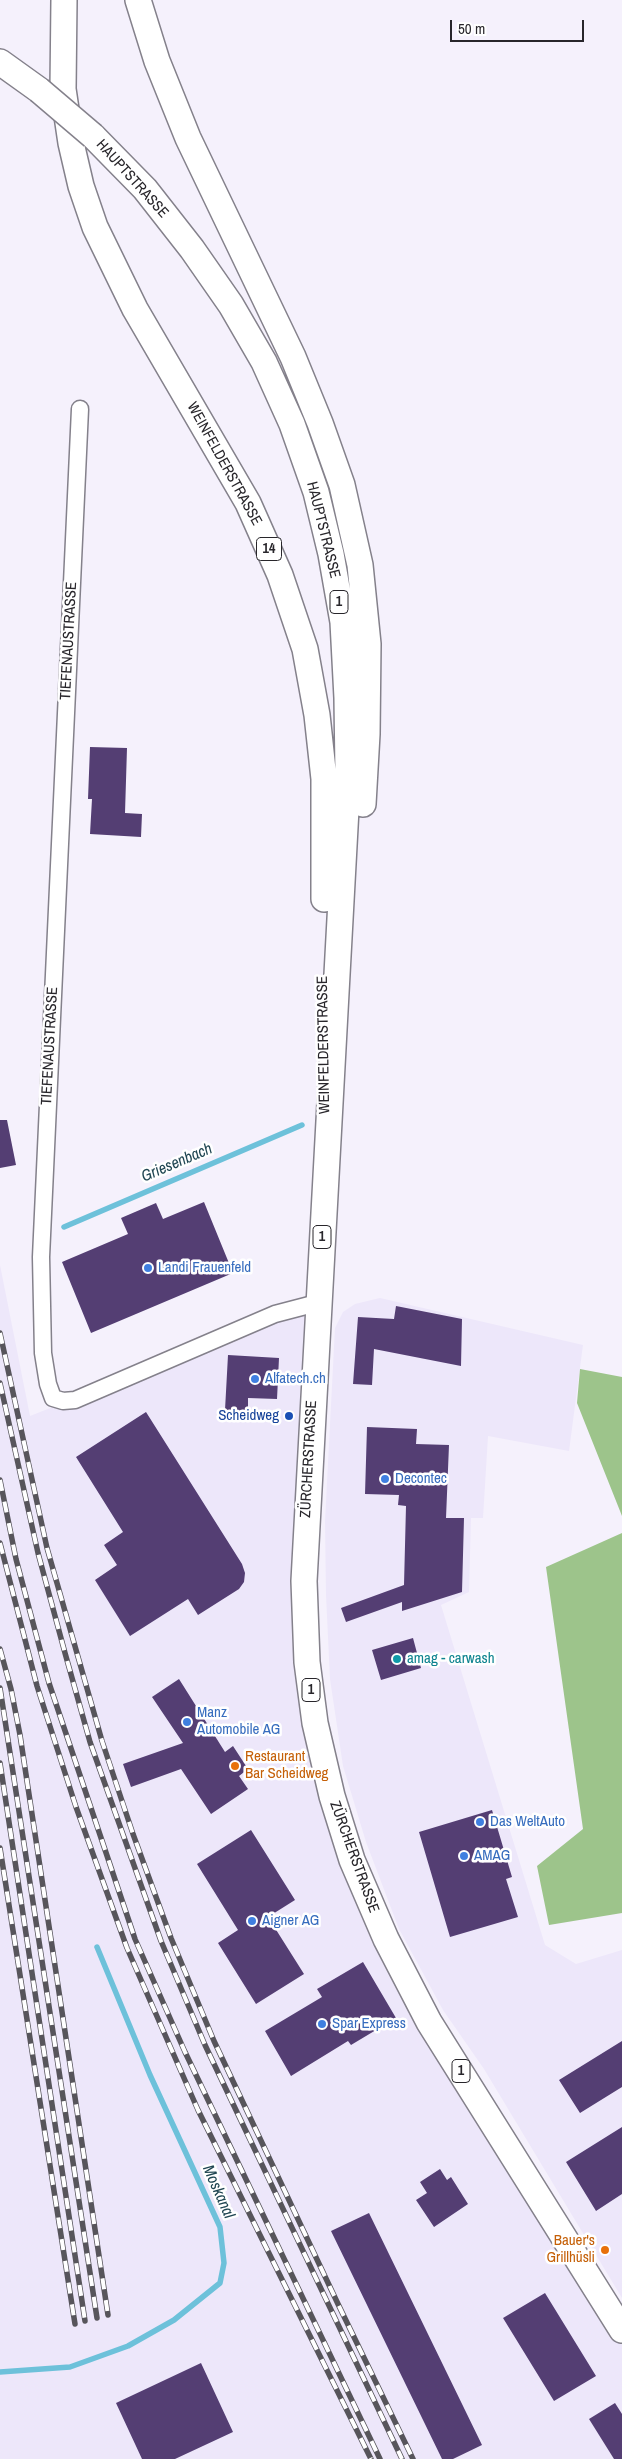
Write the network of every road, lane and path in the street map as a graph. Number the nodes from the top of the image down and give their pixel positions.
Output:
1 (64, 0) edge
2 (138, 0) edge
3 (0, 62) edge
4 (80, 409) dead end
5 (328, 1139) junction
6 (317, 1303) junction
7 (622, 2330) edge

1 - 5 main road, WEINFELDERSTRASSE / 14
2 - 5 main road, WEINFELDERSTRASSE
3 - 5 main road, HAUPTSTRASSE / 1, bridge
4 - 6 street, TIEFENAUSTRASSE
5 - 6 main road, ZÜRCHERSTRASSE / 1
6 - 7 main road, ZÜRCHERSTRASSE / 1

